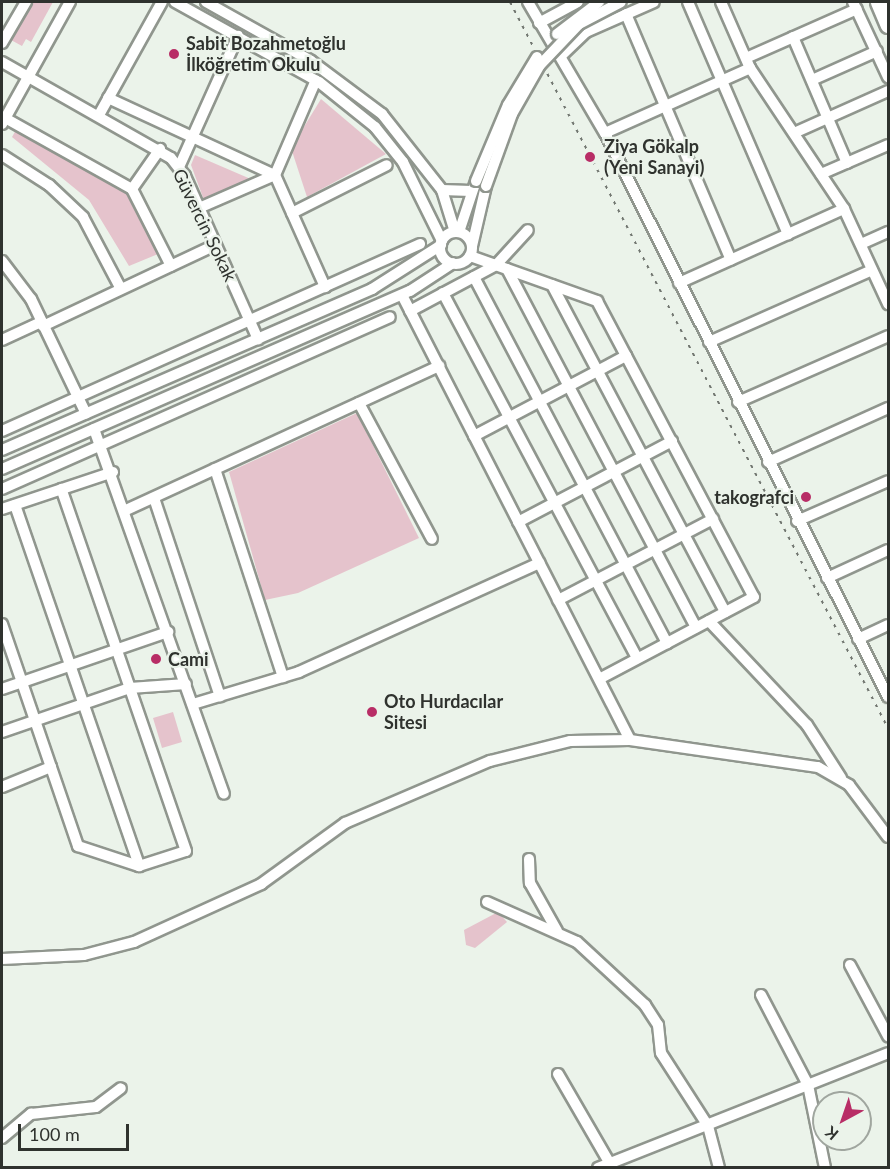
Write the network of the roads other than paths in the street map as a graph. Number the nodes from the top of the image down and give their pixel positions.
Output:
1 (26, 2) edge
2 (70, 2) edge
3 (162, 2) edge
4 (175, 2) edge
5 (206, 2) edge
6 (528, 2) edge
7 (578, 2) edge
8 (599, 2) edge
9 (621, 2) edge
10 (654, 2) edge
11 (688, 2) edge
12 (721, 2) edge
13 (878, 2) edge
14 (855, 5) edge
15 (626, 14) junction
16 (539, 23) junction
17 (888, 25) edge
18 (238, 36) junction
19 (793, 37) junction
20 (2, 43) edge
21 (876, 51) junction
22 (562, 55) junction
23 (2, 62) edge
24 (748, 63) junction
25 (29, 76) junction
26 (888, 77) edge
27 (316, 80) junction
28 (812, 80) junction
29 (722, 81) junction
30 (888, 92) edge
31 (108, 98) junction
32 (665, 106) junction
33 (99, 115) junction
34 (828, 118) junction
35 (3, 121) edge
36 (605, 133) junction
37 (794, 134) junction
38 (190, 141) junction
39 (888, 145) edge
40 (160, 149) junction
41 (2, 155) edge
42 (847, 163) junction
43 (387, 165) dead end
44 (179, 167) junction
45 (821, 174) junction
46 (274, 175) junction
47 (474, 186) junction
48 (132, 189) junction
49 (442, 190) junction
50 (199, 208) junction
51 (844, 209) junction
52 (292, 213) junction
53 (528, 230) dead end
54 (457, 232) junction
55 (888, 232) edge
56 (788, 234) junction
57 (441, 243) junction
58 (420, 244) dead end
59 (861, 244) junction
60 (215, 245) junction
61 (471, 251) junction
62 (731, 260) junction
63 (2, 261) edge
64 (453, 263) junction
65 (171, 266) junction
66 (502, 267) junction
67 (872, 270) junction
68 (474, 277) junction
69 (679, 283) junction
70 (552, 285) junction
71 (325, 287) junction
72 (121, 289) junction
73 (444, 293) junction
74 (402, 295) junction
75 (888, 304) edge
76 (410, 311) junction
77 (390, 317) dead end
78 (250, 321) junction
79 (42, 324) junction
80 (888, 336) edge
81 (258, 339) junction
82 (2, 340) edge
83 (708, 342) junction
84 (627, 356) junction
85 (439, 366) junction
86 (597, 371) junction
87 (569, 386) junction
88 (78, 397) junction
89 (539, 401) junction
90 (738, 402) junction
91 (359, 403) junction
92 (888, 408) edge
93 (86, 414) junction
94 (509, 417) junction
95 (94, 429) junction
96 (2, 431) edge
97 (474, 436) junction
98 (672, 441) junction
99 (102, 448) junction
100 (2, 450) edge
101 (643, 456) junction
102 (768, 462) junction
103 (2, 469) edge
104 (215, 470) junction
105 (614, 471) junction
106 (113, 472) junction
107 (888, 481) edge
108 (584, 487) junction
109 (2, 489) edge
110 (61, 489) junction
111 (154, 498) junction
112 (554, 502) junction
113 (15, 505) junction
114 (2, 509) edge
115 (126, 510) junction
116 (713, 519) junction
117 (797, 521) junction
118 (518, 522) junction
119 (684, 534) junction
120 (432, 539) dead end
121 (655, 549) junction
122 (888, 550) edge
123 (539, 563) junction
124 (625, 564) junction
125 (826, 578) junction
126 (595, 580) junction
127 (558, 600) junction
128 (725, 612) junction
129 (709, 621) junction
130 (2, 624) edge
131 (888, 626) edge
132 (696, 627) junction
133 (168, 632) junction
134 (858, 639) junction
135 (667, 643) junction
136 (117, 650) junction
137 (637, 658) junction
138 (70, 665) junction
139 (283, 677) junction
140 (599, 678) junction
141 (21, 682) junction
142 (186, 684) junction
143 (130, 688) junction
144 (2, 689) edge
145 (220, 696) junction
146 (888, 697) edge
147 (83, 704) junction
148 (193, 704) junction
149 (35, 721) junction
150 (2, 732) edge
151 (630, 740) junction
152 (51, 767) junction
153 (842, 779) junction
154 (2, 786) edge
155 (224, 794) dead end
156 (888, 837) edge
157 (529, 859) dead end
158 (139, 866) junction
159 (487, 902) dead end
160 (560, 934) junction
161 (2, 959) edge
162 (850, 965) dead end
163 (761, 995) dead end
164 (888, 1036) edge
165 (888, 1053) edge
166 (558, 1074) dead end
167 (808, 1085) junction
168 (121, 1088) dead end
169 (708, 1126) junction
170 (2, 1138) edge
171 (612, 1165) edge
172 (598, 1167) edge
173 (719, 1167) edge
174 (825, 1167) edge

1 - 20 street
2 - 25 street
3 - 31 street
4 - 18 street
5 - 49 street
6 - 16 street
7 - 16 street
8 - 47 street, bridge
9 - 61 street, bridge
10 - 15 street
11 - 29 street
12 - 24 street
13 - 17 highway
14 - 19 street
14 - 21 street
15 - 22 street
15 - 32 street
16 - 22 street
18 - 27 street
18 - 38 street
19 - 24 street
19 - 28 street
21 - 26 street
21 - 28 street
22 - 36 street
23 - 25 street, Güvercin Sokak
24 - 29 street
24 - 37 street
25 - 33 street, Güvercin Sokak
25 - 35 street
27 - 46 street
27 - 57 street
28 - 34 street
29 - 32 street
29 - 56 street
30 - 34 street
31 - 33 street
31 - 38 street
32 - 36 street
32 - 62 street
33 - 40 street, Güvercin Sokak
34 - 37 street
34 - 42 street
35 - 48 street
36 - 69 street
37 - 45 street
38 - 44 street
38 - 46 street
39 - 42 street
40 - 44 street, Güvercin Sokak
40 - 48 street
41 - 72 street
42 - 45 street
43 - 52 street
44 - 50 street, Güvercin Sokak
45 - 51 street
46 - 50 street
46 - 52 street
47 - 49 street
47 - 54 street
48 - 65 street
49 - 54 street
50 - 60 street, Güvercin Sokak
51 - 56 street
51 - 59 street
52 - 71 street
53 - 66 street
54 - 57 street
54 - 61 street
55 - 59 street
56 - 62 street
57 - 64 street
57 - 81 street
58 - 71 street
59 - 67 street
60 - 65 street
60 - 78 street, Güvercin Sokak
61 - 64 street
61 - 66 street
62 - 69 street
63 - 79 street
64 - 74 street
65 - 72 street
66 - 68 street
66 - 70 street
66 - 87 street
67 - 75 street
67 - 83 street
68 - 73 street
68 - 89 street
69 - 83 street
70 - 84 street
70 - 86 street
71 - 78 street
72 - 79 street
73 - 76 street
73 - 94 street
74 - 76 street
74 - 95 street
76 - 85 street
77 - 99 street
78 - 81 street, Güvercin Sokak
78 - 88 street
79 - 82 street
79 - 88 street
80 - 90 street
81 - 93 street
83 - 90 street
84 - 86 street
84 - 98 street
85 - 91 street
85 - 97 street
86 - 87 street
86 - 101 street
87 - 89 street
87 - 105 street
88 - 93 street
88 - 96 street
89 - 94 street
89 - 108 street
90 - 102 street
91 - 104 street
91 - 120 street
92 - 102 street
93 - 100 street
94 - 97 street
94 - 112 street
95 - 99 street
95 - 103 street
97 - 118 street
98 - 101 street
98 - 116 street
99 - 106 street
99 - 109 street
101 - 105 street
101 - 119 street
102 - 117 street
104 - 111 street
104 - 139 street
105 - 108 street
105 - 121 street
106 - 110 street
106 - 115 street
107 - 117 street
108 - 112 street
108 - 124 street
110 - 113 street
110 - 136 street
111 - 115 street
111 - 145 street
112 - 118 street
112 - 126 street
113 - 114 street
113 - 138 street
115 - 133 street
116 - 119 street
116 - 128 street
117 - 125 street
118 - 123 street
119 - 121 street
119 - 128 street
121 - 124 street
121 - 132 street
122 - 125 street
123 - 127 street
123 - 139 street
124 - 126 street
124 - 135 street
125 - 134 street
126 - 127 street
126 - 137 street
127 - 140 street
128 - 129 street
129 - 132 street
129 - 153 street
130 - 141 street
131 - 134 street
132 - 135 street
133 - 136 street
133 - 142 street
134 - 146 street
135 - 137 street
136 - 138 street
136 - 143 street
137 - 140 street
138 - 141 street
138 - 147 street
139 - 145 street
140 - 151 street
141 - 144 street
141 - 149 street
142 - 143 street
142 - 148 street
143 - 147 street
143 - 158 street
145 - 148 street
147 - 149 street
147 - 158 street
148 - 155 street
149 - 150 street
149 - 152 street
151 - 153 street
151 - 161 street
152 - 154 street
152 - 158 street
153 - 156 street
157 - 160 street
159 - 160 street
160 - 169 street
162 - 164 street
163 - 167 street
165 - 167 street
166 - 171 street
167 - 169 street
167 - 174 street
168 - 170 street
169 - 171 street
169 - 173 street
171 - 172 street

